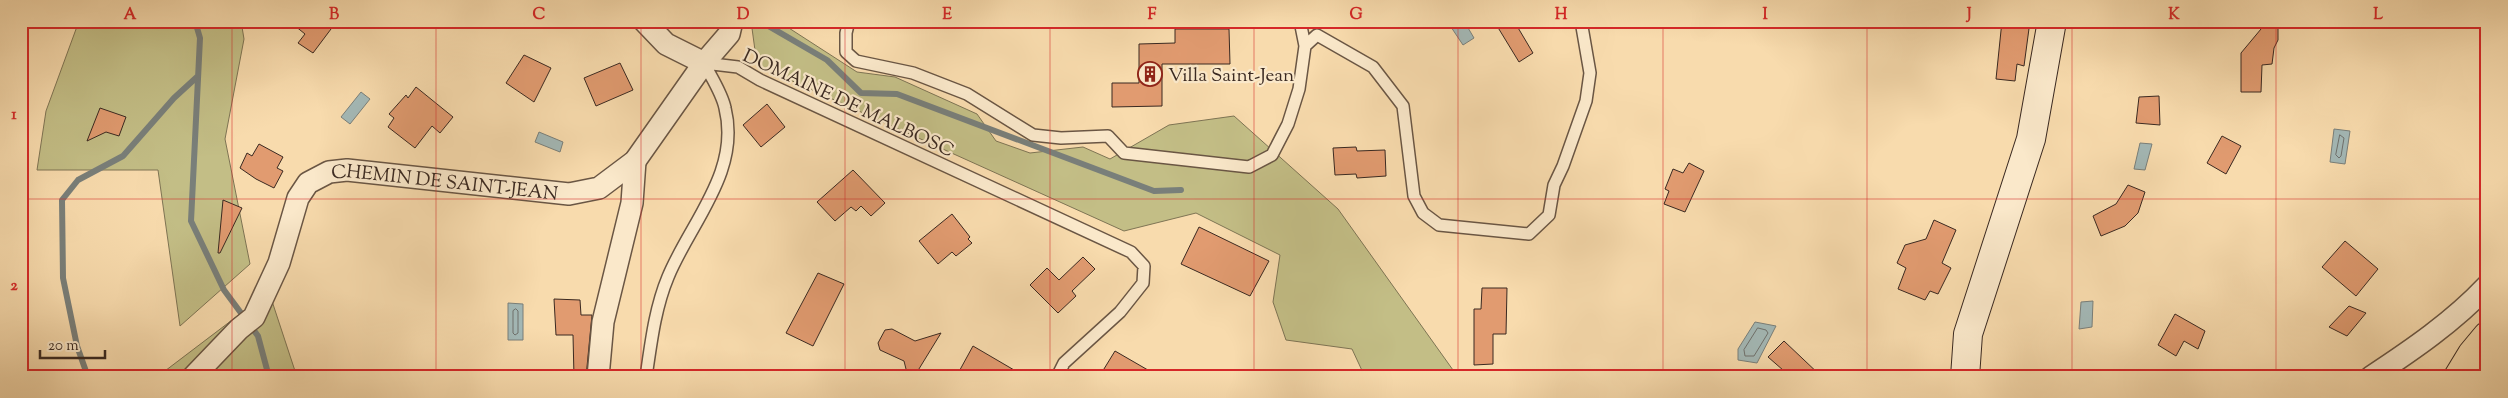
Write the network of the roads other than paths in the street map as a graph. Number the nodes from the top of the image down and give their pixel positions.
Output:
1 (644, 21) edge
2 (732, 21) edge
3 (849, 21) edge
4 (1300, 21) edge
5 (1581, 21) edge
6 (2052, 21) edge
7 (1305, 46) junction
8 (704, 64) junction
9 (635, 161) junction
10 (2487, 286) edge
11 (2487, 336) edge
12 (193, 377) edge
13 (598, 377) edge
14 (646, 377) edge
15 (1057, 377) edge
16 (1965, 377) edge
17 (2371, 377) edge
18 (2458, 377) edge

1 - 8 street
2 - 8 street, CHEMIN DE SAINT-JEAN
3 - 7 lane
4 - 7 lane
5 - 7 lane
6 - 16 main road
8 - 9 street, CHEMIN DE SAINT-JEAN
8 - 14 lane
8 - 15 lane, DOMAINE DE MALBOSC
9 - 12 street, CHEMIN DE SAINT-JEAN
9 - 13 street
10 - 17 street
11 - 18 main road

